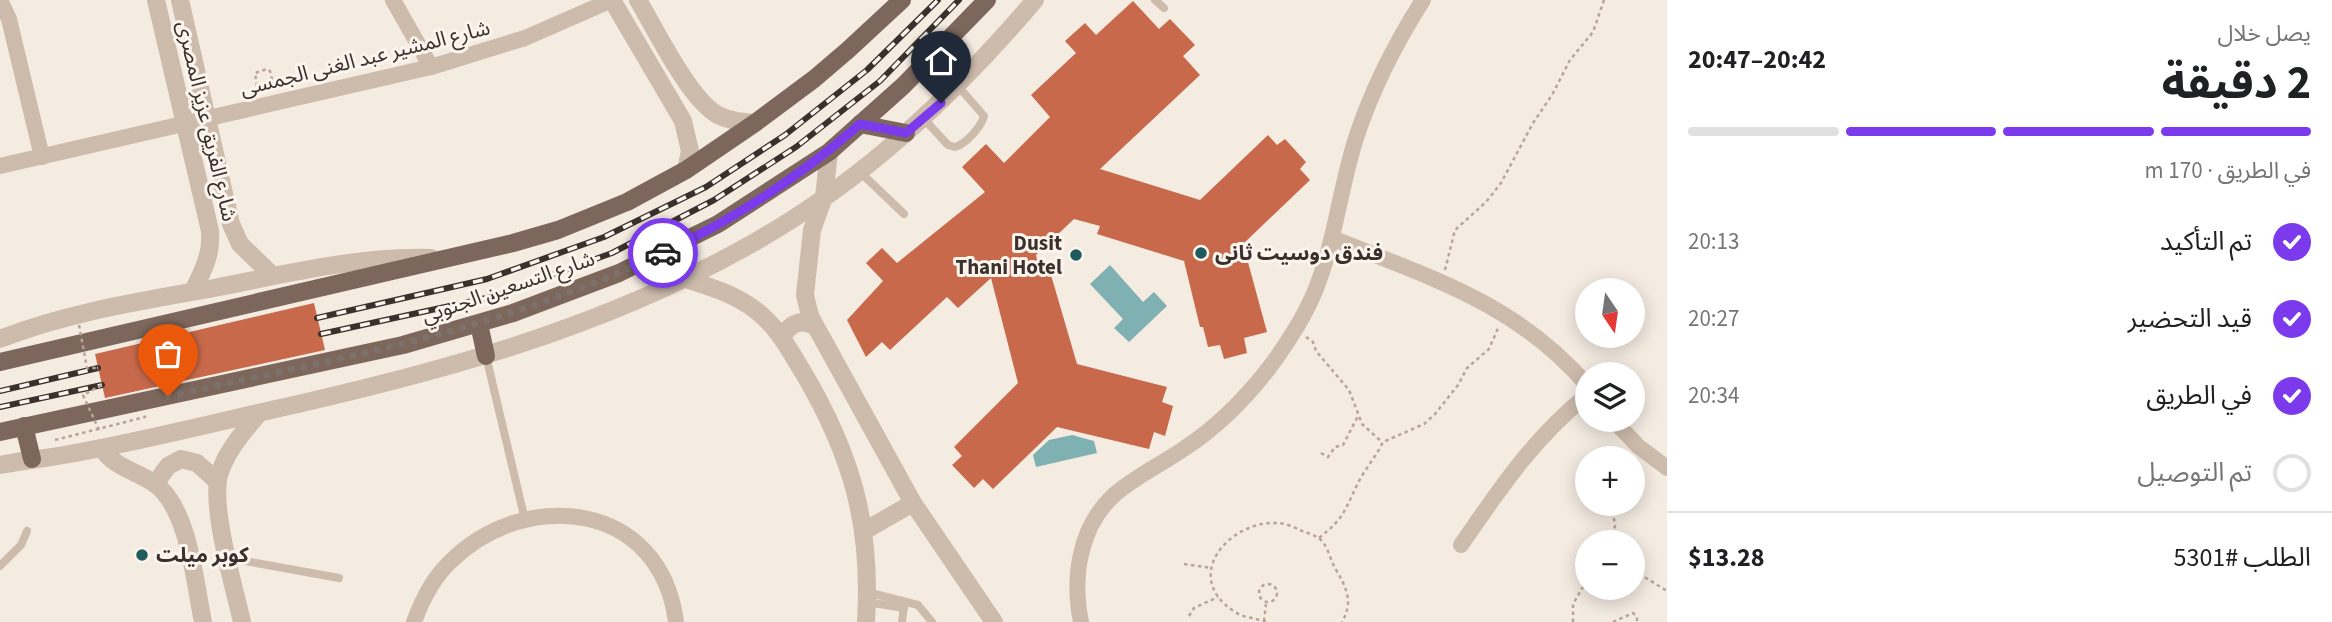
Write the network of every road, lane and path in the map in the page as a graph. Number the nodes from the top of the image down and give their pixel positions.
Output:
1 (0, 0) edge
2 (156, 0) edge
3 (180, 0) edge
4 (393, 0) edge
5 (612, 0) edge
6 (638, 0) edge
7 (902, 0) edge
8 (987, 0) edge
9 (1035, 0) edge
10 (1155, 0) edge
11 (1423, 0) edge
12 (1604, 0) edge
13 (1164, 8) dead end
14 (431, 67) junction
15 (958, 86) junction
16 (270, 105) junction
17 (924, 119) junction
18 (206, 120) junction
19 (755, 123) junction
20 (185, 124) junction
21 (860, 124) junction
22 (906, 133) junction
23 (829, 152) junction
24 (42, 157) junction
25 (0, 166) edge
26 (686, 170) junction
27 (859, 171) junction
28 (824, 197) junction
29 (904, 214) dead end
30 (1332, 238) junction
31 (445, 258) junction
32 (273, 276) junction
33 (686, 279) junction
34 (1443, 283) junction
35 (193, 291) junction
36 (1505, 314) junction
37 (479, 324) junction
38 (79, 325) dead end
39 (815, 326) junction
40 (1294, 331) junction
41 (782, 337) junction
42 (0, 340) edge
43 (486, 356) junction
44 (0, 362) edge
45 (99, 368) dead end
46 (1575, 373) edge
47 (102, 385) dead end
48 (1575, 406) edge
49 (260, 413) junction
50 (1358, 416) junction
51 (145, 417) dead end
52 (24, 426) junction
53 (0, 432) edge
54 (1624, 432) edge
55 (101, 439) junction
56 (55, 440) dead end
57 (1383, 442) junction
58 (1321, 453) dead end
59 (32, 459) junction
60 (0, 465) edge
61 (1667, 468) edge
62 (217, 481) junction
63 (155, 484) junction
64 (913, 503) junction
65 (525, 520) junction
66 (27, 531) dead end
67 (864, 531) junction
68 (1319, 538) junction
69 (1461, 545) dead end
70 (228, 558) junction
71 (1184, 564) dead end
72 (0, 566) edge
73 (1211, 568) junction
74 (1645, 577) edge
75 (339, 578) dead end
76 (1667, 591) edge
77 (867, 597) junction
78 (1219, 597) junction
79 (1575, 600) edge
80 (1266, 602) junction
81 (904, 605) junction
82 (1189, 616) dead end
83 (1253, 620) edge
84 (203, 622) edge
85 (242, 622) edge
86 (414, 622) edge
87 (676, 622) edge
88 (866, 622) edge
89 (902, 622) edge
90 (932, 622) edge
91 (994, 622) edge
92 (1081, 622) edge
93 (1265, 622) edge
94 (1342, 622) edge
95 (1573, 622) edge
96 (1613, 622) edge
97 (1637, 622) edge

1 - 24 street
2 - 20 street, شارع الفريق عزيز المصرى
3 - 18 street, شارع الفريق عزيز المصرى
4 - 14 street
5 - 14 street, شارع المشير عبد الغنى الجمسى
5 - 26 street
6 - 19 street
7 - 19 main road, شارع التسعين الجنوبي
8 - 21 main road, شارع التسعين الجنوبي
9 - 15 street
10 - 13 lane
11 - 30 street
12 - 34 path
14 - 16 street, شارع المشير عبد الغنى الجمسى
15 - 17 street
15 - 17 lane
16 - 16 path
16 - 18 street, شارع المشير عبد الغنى الجمسى
17 - 22 street
18 - 20 street, شارع المشير عبد الغنى الجمسى
18 - 32 street, شارع الفريق عزيز المصرى
19 - 26 main road, شارع التسعين الجنوبي
20 - 24 street, شارع المشير عبد الغنى الجمسى
20 - 35 street, شارع الفريق عزيز المصرى
21 - 22 main road
21 - 23 main road, شارع التسعين الجنوبي
22 - 27 street
23 - 28 street
23 - 37 main road, شارع التسعين الجنوبي
24 - 25 street, شارع المشير عبد الغنى الجمسى
26 - 31 main road, شارع التسعين الجنوبي
27 - 28 street
27 - 29 lane
28 - 33 street
28 - 39 street
30 - 34 street
30 - 40 street
31 - 32 street
31 - 44 main road, شارع التسعين الجنوبي
32 - 35 street
33 - 41 street
33 - 43 street
34 - 36 street
35 - 42 street
36 - 46 street
36 - 57 path
37 - 43 main road
37 - 52 main road, شارع التسعين الجنوبي
38 - 45 path, bridge
39 - 41 street
39 - 64 street
40 - 50 path
40 - 92 street
41 - 67 street
43 - 49 street
43 - 65 lane
47 - 55 path, bridge
48 - 69 street
49 - 55 street
49 - 62 street
50 - 57 path
50 - 58 path
51 - 55 path
52 - 53 main road, شارع التسعين الجنوبي
52 - 59 main road
54 - 61 street
55 - 56 path
55 - 59 street
55 - 63 street
57 - 68 path
59 - 60 street
62 - 63 street
62 - 70 street
63 - 84 street
64 - 67 street
64 - 91 street
65 - 86 street
65 - 87 street
66 - 72 lane
67 - 77 street
68 - 73 path
68 - 94 path
70 - 75 lane
70 - 85 street
71 - 73 path
73 - 78 path
74 - 76 path
77 - 81 lane
77 - 88 street
78 - 82 path
78 - 83 path
79 - 95 path
80 - 80 path
80 - 93 path
81 - 89 lane
81 - 90 lane
83 - 93 path
96 - 97 path

